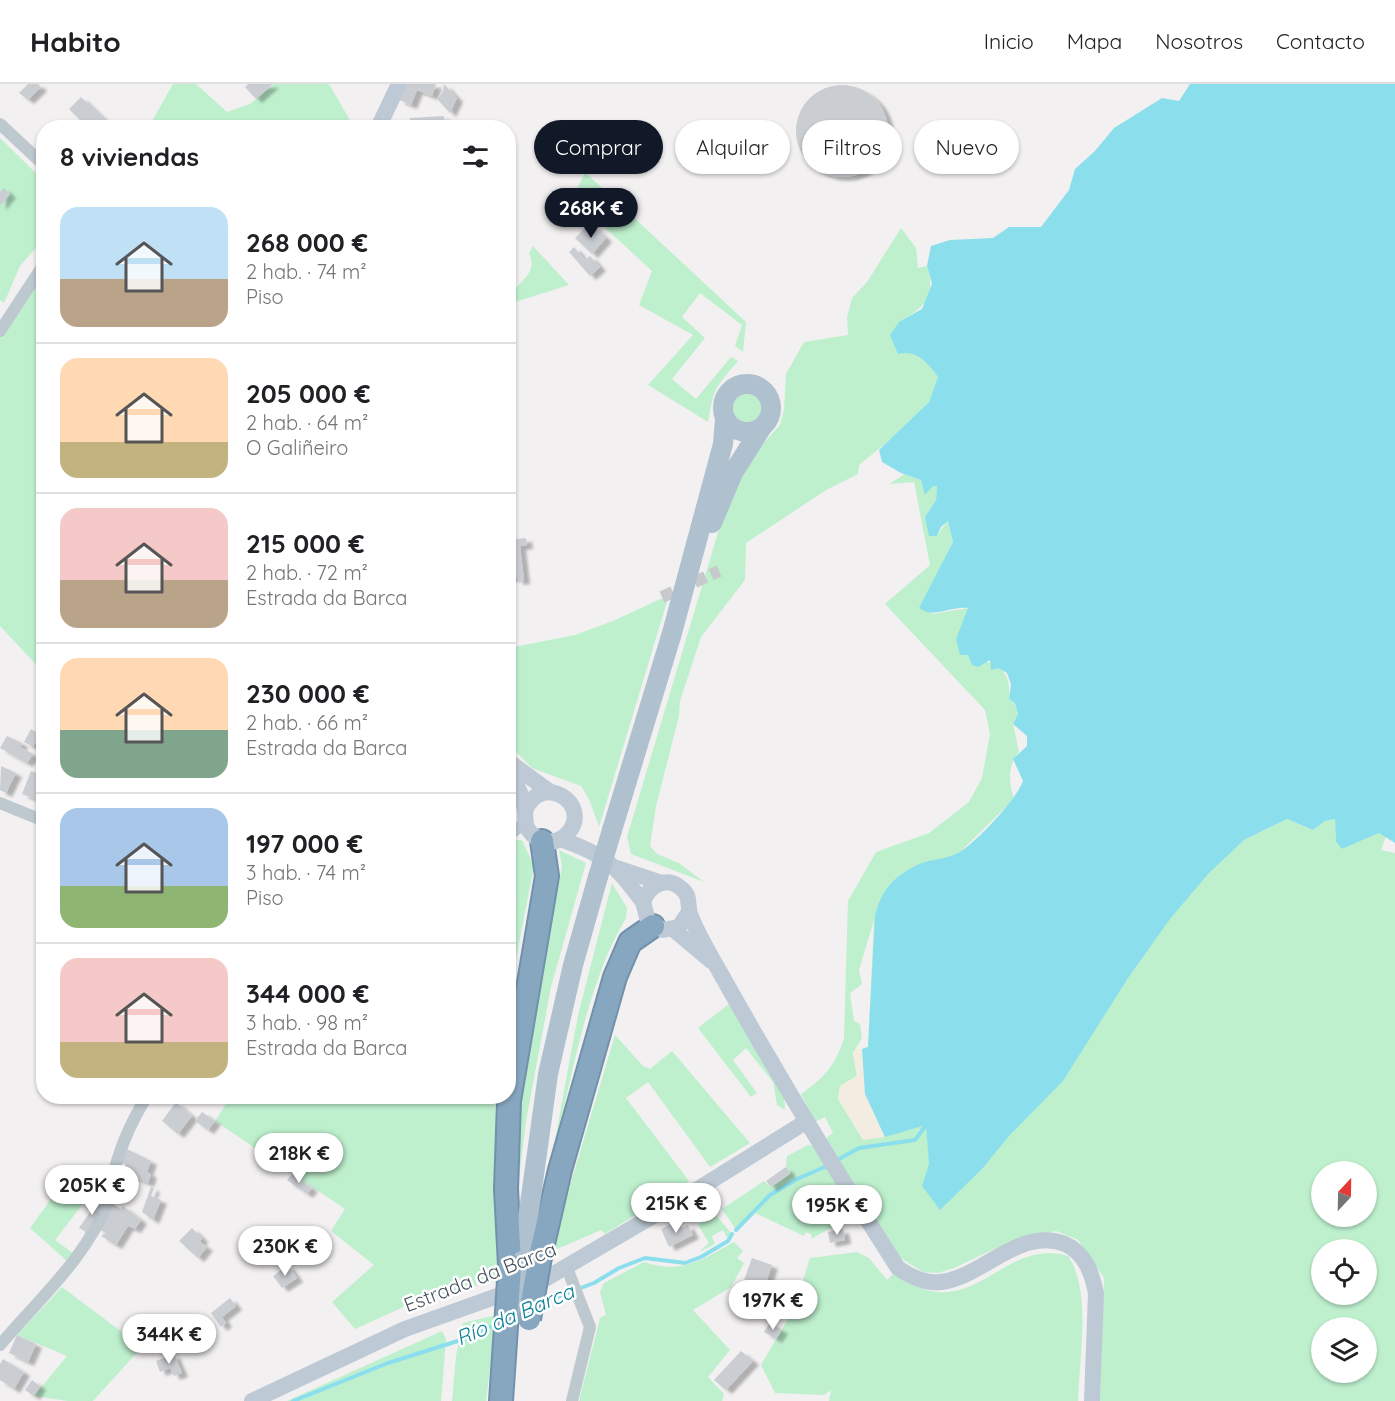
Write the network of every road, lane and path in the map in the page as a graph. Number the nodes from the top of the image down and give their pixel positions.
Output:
1 (399, 84) edge
2 (382, 120) edge
3 (0, 124) edge
4 (36, 158) edge
5 (36, 276) edge
6 (0, 331) edge
7 (725, 418) junction
8 (762, 427) junction
9 (672, 633) junction
10 (516, 767) edge
11 (516, 791) edge
12 (550, 792) junction
13 (0, 803) edge
14 (525, 817) junction
15 (36, 818) edge
16 (574, 820) junction
17 (516, 827) edge
18 (551, 840) junction
19 (595, 851) junction
20 (617, 868) junction
21 (662, 883) junction
22 (643, 902) junction
23 (689, 912) junction
24 (663, 928) junction
25 (716, 965) junction
26 (516, 1060) edge
27 (143, 1104) edge
28 (509, 1104) edge
29 (807, 1121) junction
30 (524, 1261) junction
31 (567, 1268) junction
32 (517, 1328) junction
33 (0, 1345) edge
34 (252, 1401) edge
35 (501, 1401) edge
36 (507, 1401) edge
37 (572, 1401) edge
38 (1092, 1401) edge

1 - 2 street
3 - 4 street
5 - 6 street
7 - 8 main road
7 - 8 main road
7 - 9 main road
8 - 9 main road
9 - 30 main road, bridge
10 - 12 street
11 - 14 street
12 - 14 street
12 - 16 street
13 - 15 street
14 - 17 street
14 - 18 street
16 - 18 street
16 - 19 street
18 - 19 street
18 - 26 highway
19 - 20 street
20 - 21 street
20 - 22 street
21 - 22 street
21 - 23 street
22 - 24 street
23 - 24 street
23 - 25 street
24 - 25 street
24 - 30 highway
25 - 29 street
27 - 33 street
28 - 30 highway
29 - 31 street, Estrada da Barca
29 - 38 street
30 - 32 highway, bridge
30 - 32 highway, bridge
31 - 34 street, Estrada da Barca
31 - 37 street
32 - 35 highway
32 - 36 main road

